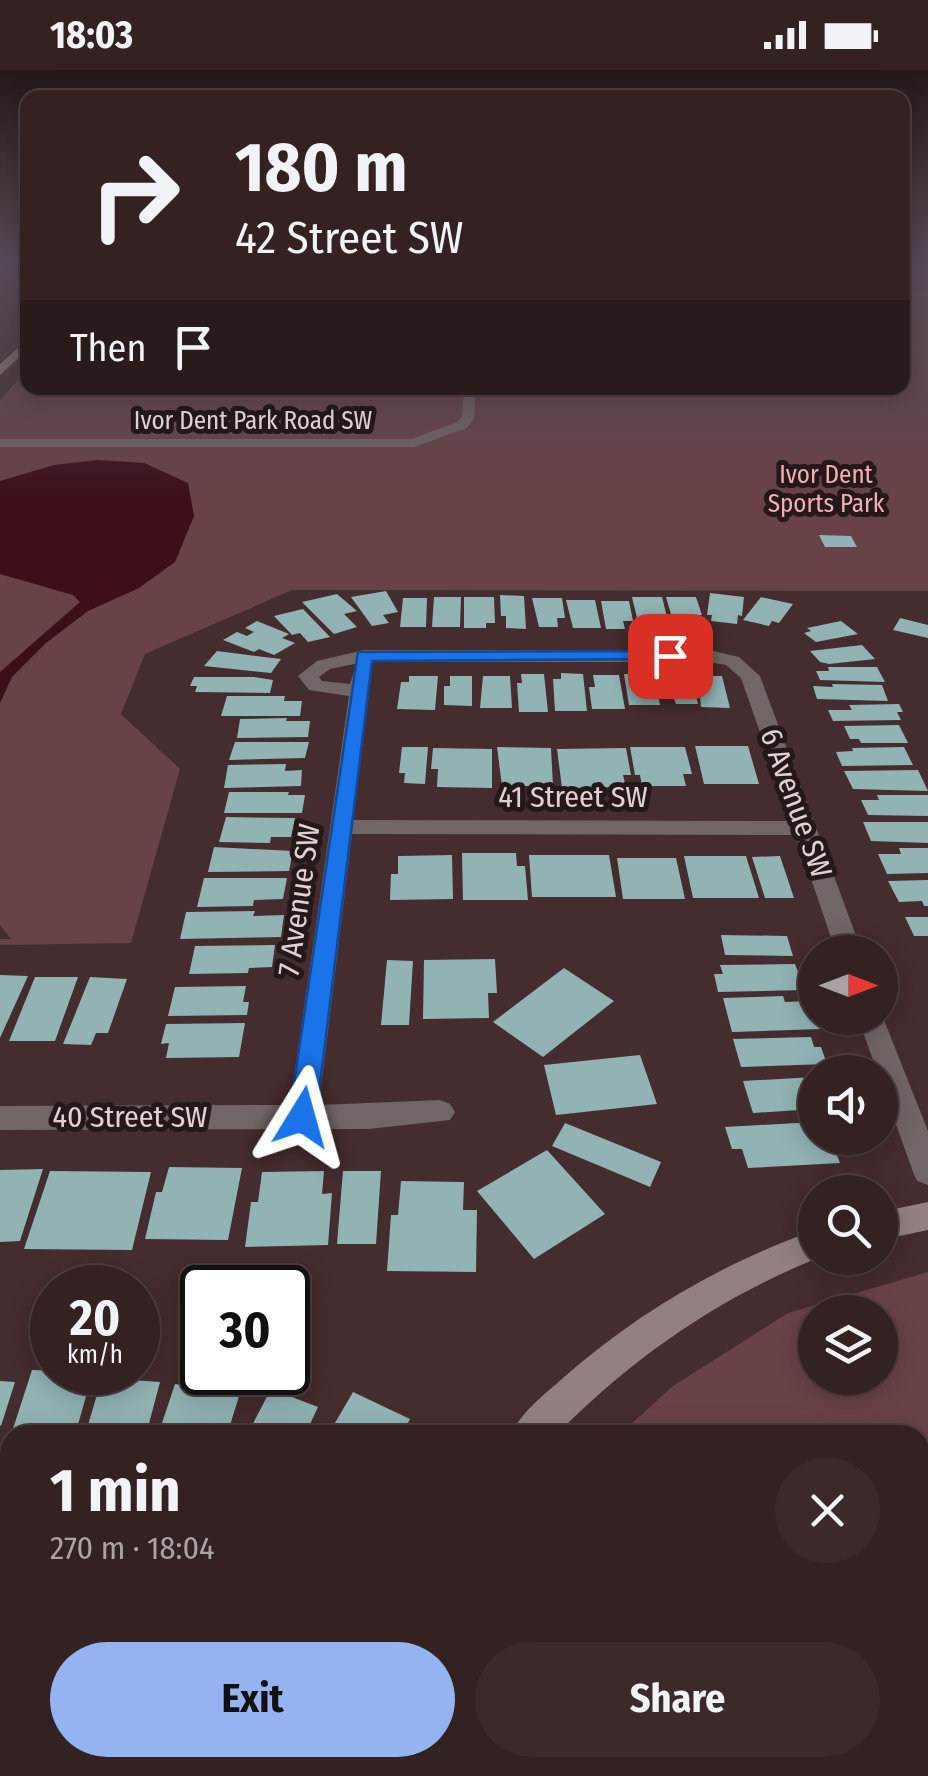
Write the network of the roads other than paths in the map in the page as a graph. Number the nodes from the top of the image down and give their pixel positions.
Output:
1 (20, 350) edge
2 (0, 371) edge
3 (470, 395) edge
4 (0, 443) edge
5 (364, 656) junction
6 (358, 691) junction
7 (341, 826) junction
8 (804, 828) junction
9 (843, 935) edge
10 (878, 1035) edge
11 (440, 1112) dead end
12 (302, 1117) junction
13 (0, 1118) edge
14 (928, 1172) edge
15 (928, 1216) edge
16 (898, 1222) edge
17 (798, 1251) edge
18 (540, 1425) edge

1 - 2 street
3 - 4 street, Ivor Dent Park Road SW
5 - 6 street, 7 Avenue SW
5 - 6 street
5 - 8 street, 6 Avenue SW
6 - 7 street, 7 Avenue SW
7 - 8 street, 41 Street SW
7 - 12 street, 7 Avenue SW
8 - 9 street, 6 Avenue SW
10 - 14 street
11 - 12 street, 40 Street SW
12 - 13 street, 40 Street SW
15 - 16 street
17 - 18 street

